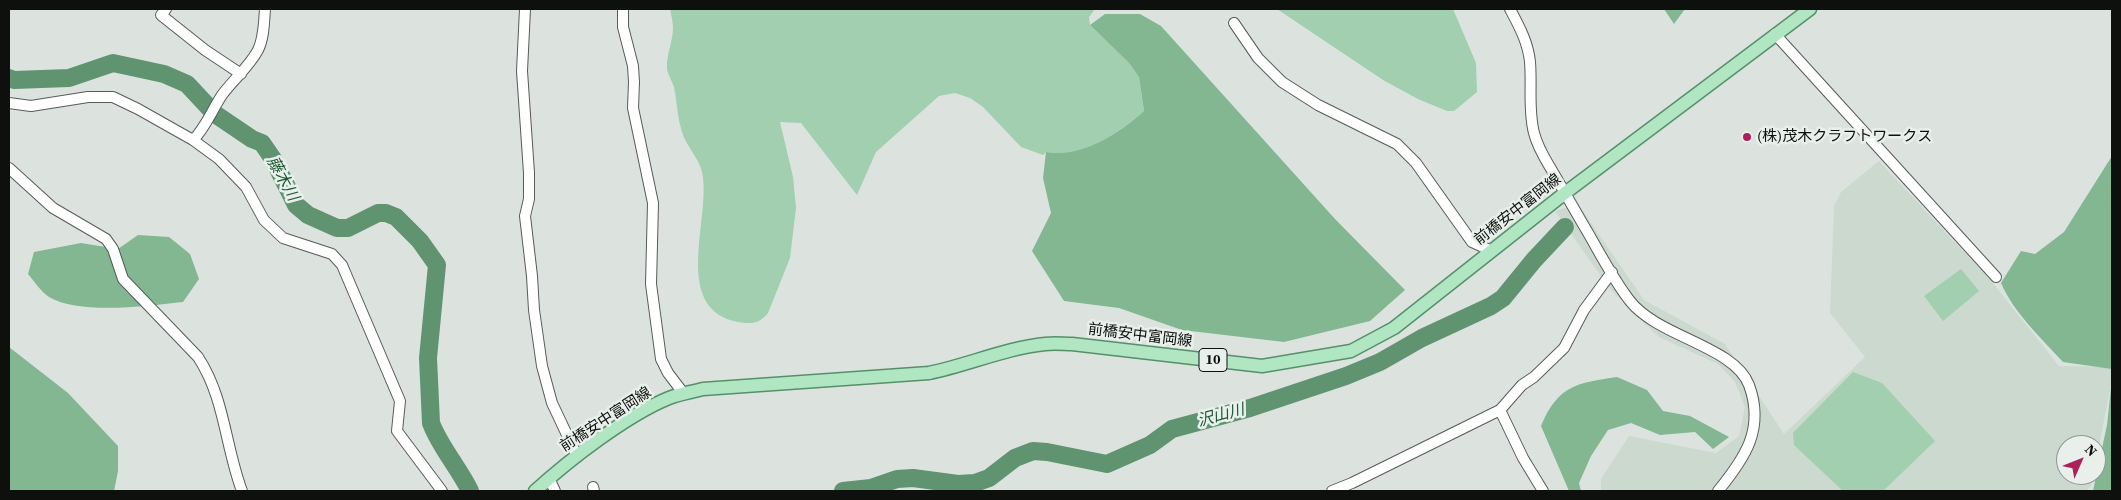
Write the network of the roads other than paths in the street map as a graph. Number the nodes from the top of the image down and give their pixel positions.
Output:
1 (166, 9) edge
2 (265, 9) edge
3 (525, 9) edge
4 (623, 9) edge
5 (1510, 9) edge
6 (1810, 9) edge
7 (1234, 23) dead end
8 (1775, 34) junction
9 (241, 74) junction
10 (9, 103) edge
11 (193, 140) junction
12 (9, 168) edge
13 (1565, 194) junction
14 (1492, 251) junction
15 (1612, 272) junction
16 (1996, 277) dead end
17 (684, 394) junction
18 (1500, 410) junction
19 (577, 456) junction
20 (550, 478) junction
21 (1355, 487) edge
22 (242, 491) edge
23 (442, 491) edge
24 (535, 491) edge
25 (554, 491) edge
26 (1332, 491) edge
27 (1544, 491) edge
28 (1718, 491) edge

1 - 9 street
2 - 9 street
3 - 19 street
4 - 17 street
5 - 13 street
6 - 8 main road, 前橋安中富岡線 / 10
7 - 14 street
8 - 13 main road, 前橋安中富岡線 / 10
8 - 16 street
9 - 11 street
10 - 11 street
11 - 23 street
12 - 22 street
13 - 14 main road, 前橋安中富岡線 / 10
13 - 15 street
14 - 17 main road, 前橋安中富岡線 / 10
15 - 18 street
15 - 28 street
17 - 19 main road, 前橋安中富岡線 / 10
18 - 21 street
18 - 27 street
19 - 20 main road, 前橋安中富岡線 / 10
20 - 24 main road, 前橋安中富岡線 / 10
20 - 25 street
21 - 26 street

